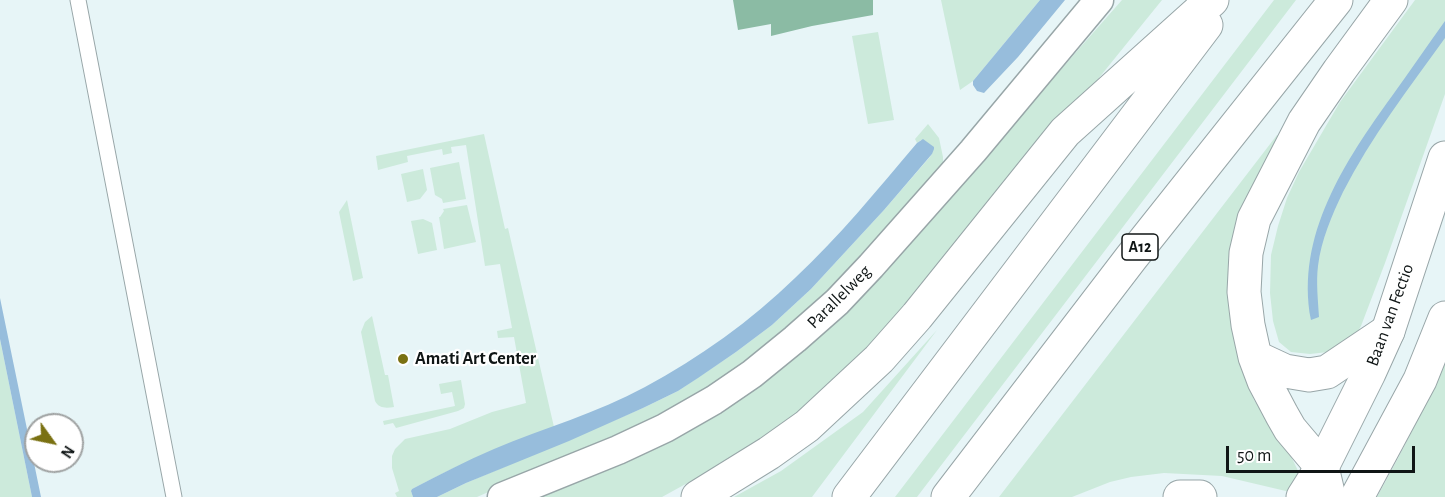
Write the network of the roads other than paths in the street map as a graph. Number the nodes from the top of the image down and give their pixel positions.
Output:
1 (78, 0) edge
2 (1099, 0) edge
3 (1212, 0) edge
4 (1225, 0) edge
5 (1336, 0) edge
6 (1391, 0) edge
7 (1445, 158) edge
8 (1445, 318) edge
9 (1388, 331) junction
10 (1256, 357) junction
11 (1325, 482) edge
12 (174, 497) edge
13 (502, 497) edge
14 (698, 497) edge
15 (849, 497) edge
16 (948, 497) edge
17 (1180, 497) edge
18 (1200, 497) edge
19 (1303, 497) edge
20 (1357, 497) edge

1 - 12 lane
2 - 13 street, Parallelweg
3 - 14 main road
4 - 15 main road
5 - 16 main road, A12
6 - 10 main road
7 - 9 main road, Baan van Fectio
8 - 20 main road
9 - 10 main road
9 - 11 main road, Baan van Fectio
10 - 11 main road
11 - 19 main road, Baan van Fectio
17 - 18 main road

